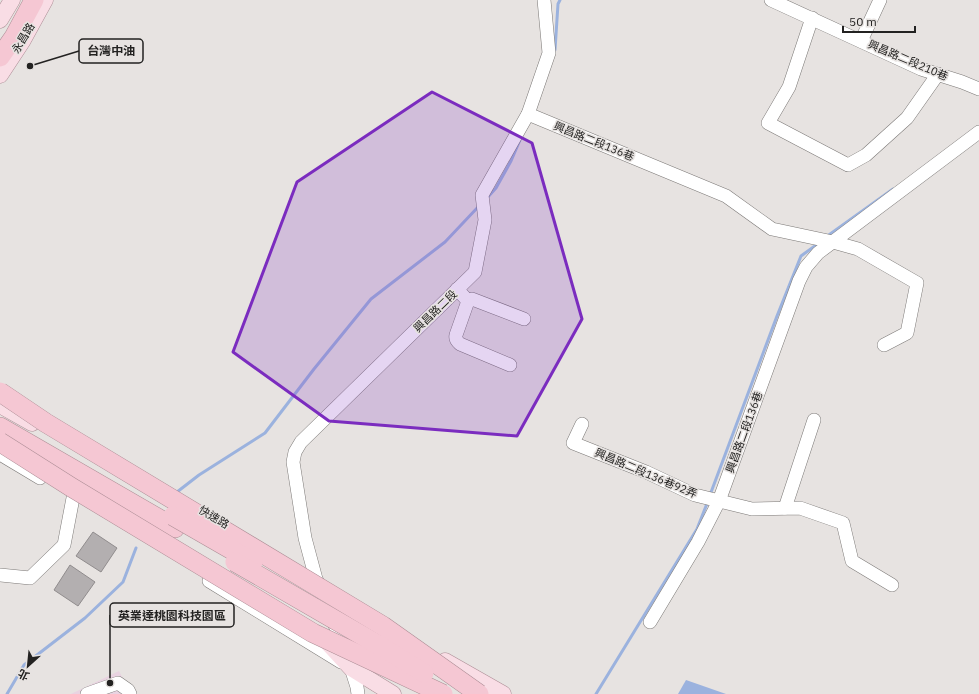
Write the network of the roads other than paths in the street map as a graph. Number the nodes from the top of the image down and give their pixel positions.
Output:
1 (12, 0) edge
2 (23, 0) edge
3 (34, 0) edge
4 (45, 0) edge
5 (544, 0) edge
6 (771, 0) edge
7 (880, 0) edge
8 (812, 18) junction
9 (0, 20) edge
10 (0, 35) edge
11 (861, 41) junction
12 (0, 57) edge
13 (938, 74) junction
14 (0, 75) edge
15 (979, 89) edge
16 (528, 114) junction
17 (979, 132) edge
18 (833, 242) junction
19 (457, 289) junction
20 (468, 301) junction
21 (524, 319) dead end
22 (884, 345) dead end
23 (510, 365) dead end
24 (0, 388) edge
25 (0, 392) edge
26 (0, 405) edge
27 (0, 414) edge
28 (814, 420) dead end
29 (582, 424) dead end
30 (0, 427) edge
31 (0, 433) edge
32 (0, 442) edge
33 (0, 454) edge
34 (35, 456) junction
35 (58, 489) junction
36 (73, 498) junction
37 (719, 500) junction
38 (785, 508) junction
39 (174, 522) junction
40 (0, 575) edge
41 (892, 585) dead end
42 (319, 586) junction
43 (650, 622) dead end
44 (351, 668) junction
45 (87, 694) edge
46 (130, 694) edge
47 (358, 694) edge
48 (393, 694) edge
49 (443, 694) edge
50 (457, 694) edge
51 (474, 694) edge
52 (479, 694) edge
53 (503, 694) edge

1 - 9 main road
2 - 10 highway
3 - 12 highway
4 - 14 main road, 永昌路
5 - 16 street, 興昌路二段
6 - 8 street, 興昌路二段210巷
7 - 11 street
8 - 11 street, 興昌路二段210巷
8 - 13 street
11 - 13 street, 興昌路二段210巷
13 - 15 street, 興昌路二段210巷
16 - 18 street, 興昌路二段136巷
16 - 19 street, 興昌路二段
17 - 18 street, 興昌路二段136巷
18 - 22 street, 興昌路二段136巷
18 - 37 street, 興昌路二段136巷
19 - 20 street
19 - 42 street, 興昌路二段
20 - 21 street
20 - 23 street
24 - 42 street, 快速路
25 - 52 highway, bridge
26 - 42 main road, 快速路
27 - 39 highway
28 - 38 street
29 - 37 street, 興昌路二段136巷92弄
30 - 39 highway
31 - 34 main road
32 - 49 highway, bridge
33 - 35 street
34 - 35 main road
34 - 44 main road
35 - 36 street
36 - 40 street
36 - 44 street
37 - 38 street, 興昌路二段136巷92弄
37 - 43 street, 興昌路二段136巷
38 - 41 street, 興昌路二段136巷92弄
39 - 50 highway, bridge
39 - 51 highway, bridge
42 - 44 street, 興昌路二段
42 - 53 main road, 快速路
44 - 47 street, 興昌路二段
44 - 48 main road
45 - 46 street

